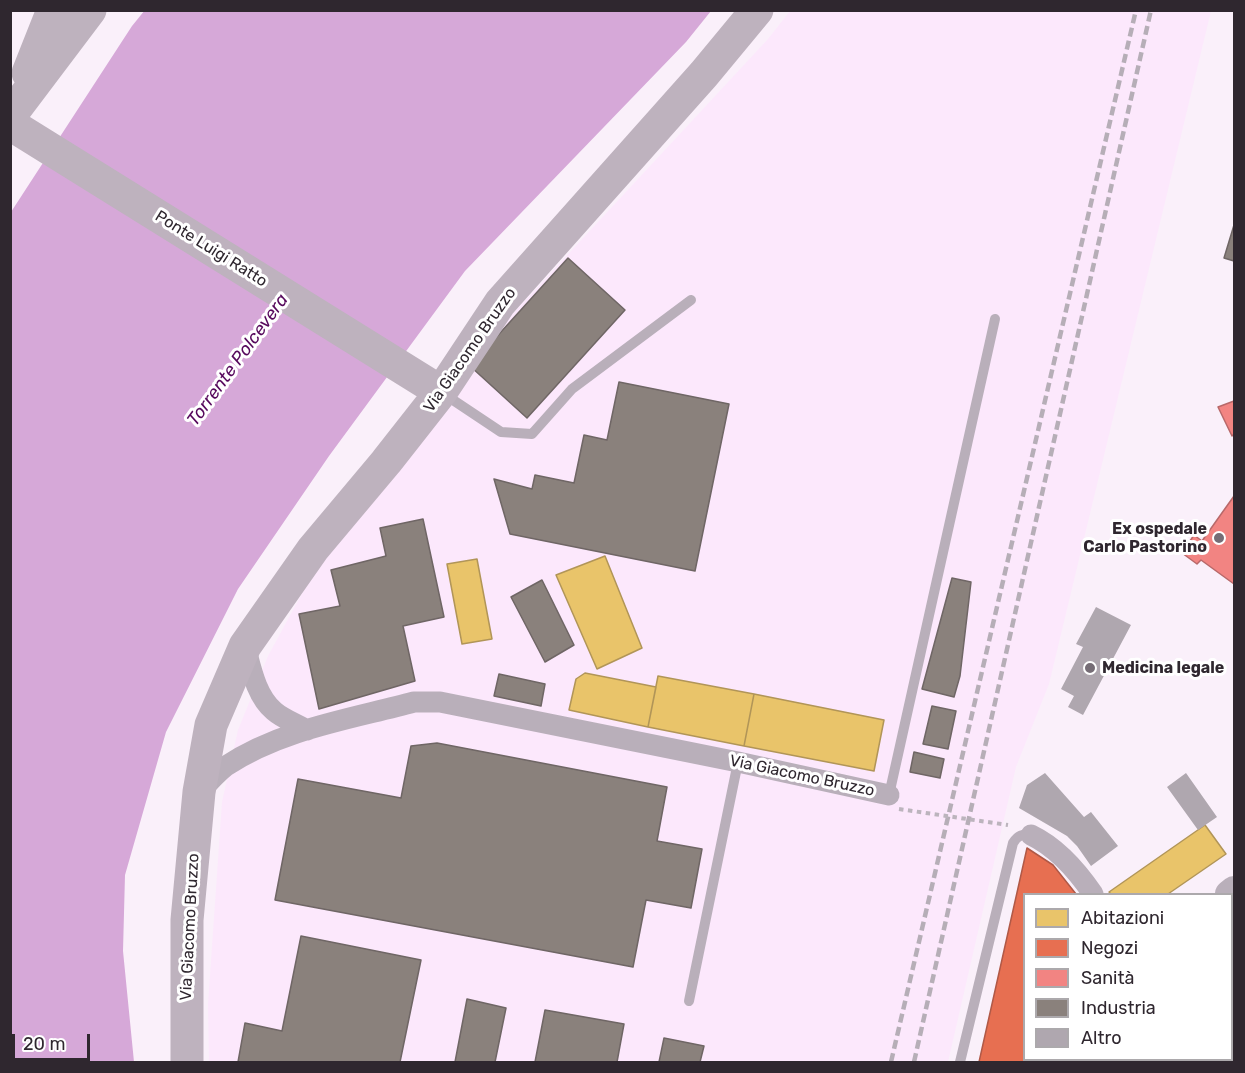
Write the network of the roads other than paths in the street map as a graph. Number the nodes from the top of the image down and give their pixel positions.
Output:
1 (53, 10) edge
2 (90, 10) edge
3 (757, 10) edge
4 (10, 114) edge
5 (24, 133) edge
6 (691, 300) dead end
7 (995, 319) dead end
8 (441, 392) junction
9 (245, 646) junction
10 (307, 730) junction
11 (738, 762) junction
12 (199, 792) junction
13 (894, 802) joint
14 (1031, 836) joint
15 (1092, 893) edge
16 (689, 1001) dead end
17 (187, 1062) edge
18 (960, 1062) edge

1 - 4 main road
2 - 4 main road
3 - 8 main road, Via Giacomo Bruzzo
5 - 8 main road, Ponte Luigi Ratto
6 - 8 lane
7 - 13 lane, Via Giacomo Bruzzo
8 - 9 main road, Via Giacomo Bruzzo
9 - 10 street
9 - 12 main road, Via Giacomo Bruzzo
10 - 11 street, Via Giacomo Bruzzo
10 - 12 street, Via Giacomo Bruzzo
11 - 13 street, Via Giacomo Bruzzo
11 - 16 lane
12 - 17 main road, Via Giacomo Bruzzo
14 - 15 street
14 - 18 lane

